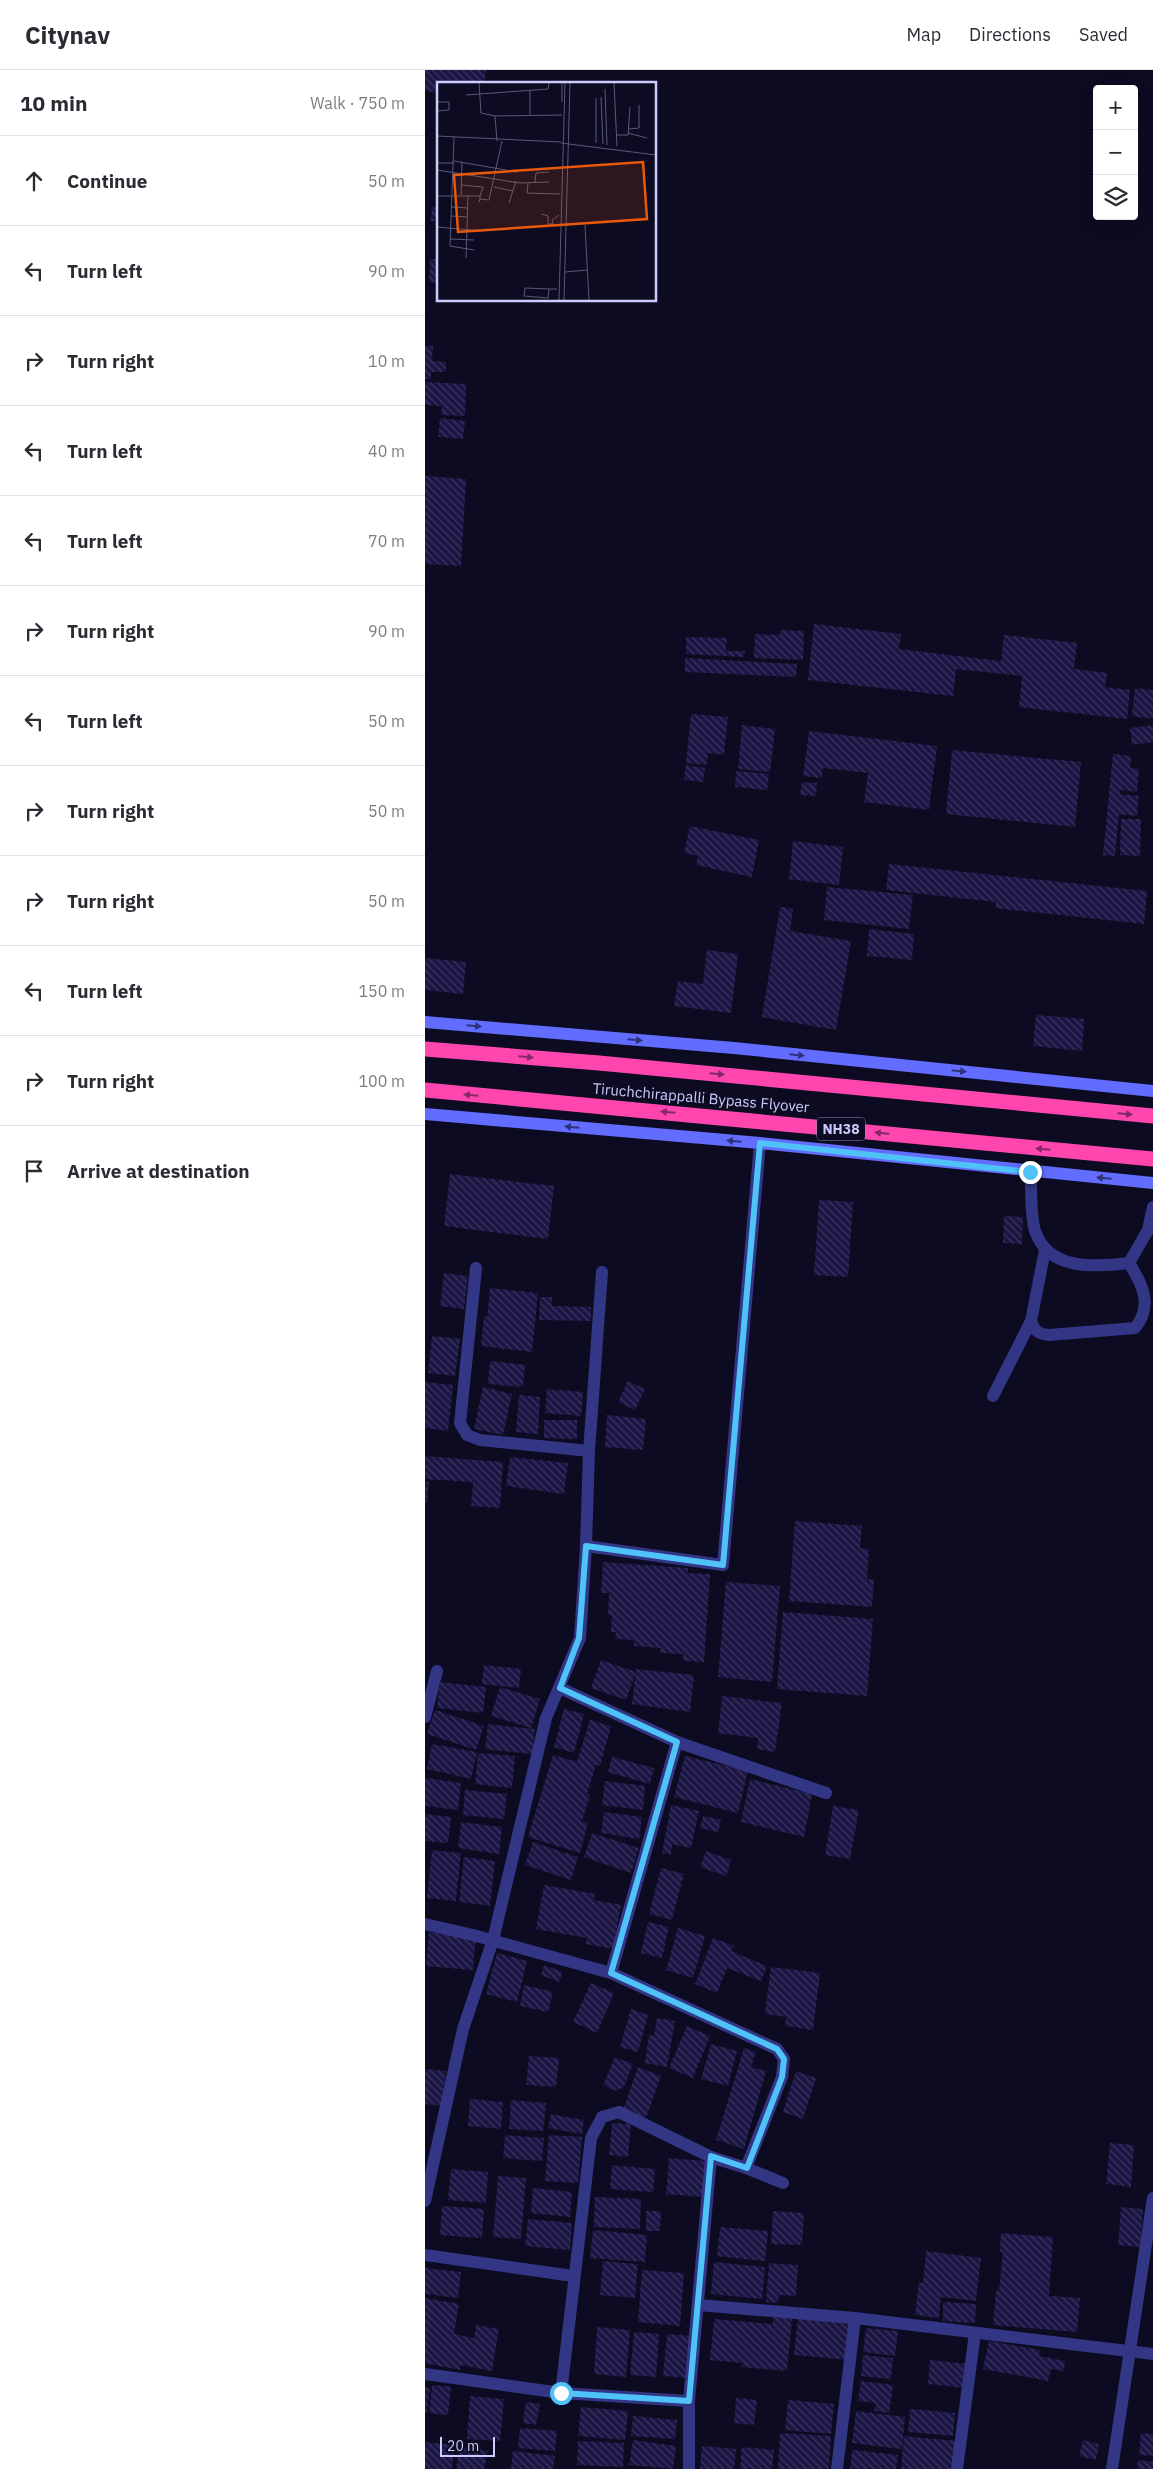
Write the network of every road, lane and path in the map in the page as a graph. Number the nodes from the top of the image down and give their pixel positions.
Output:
1 (425, 1022) edge
2 (425, 1049) edge
3 (425, 1090) edge
4 (1153, 1091) edge
5 (425, 1114) edge
6 (1153, 1116) edge
7 (760, 1143) junction
8 (1153, 1159) edge
9 (1030, 1172) junction
10 (1153, 1183) edge
11 (1153, 1207) edge
12 (1045, 1250) junction
13 (1129, 1264) junction
14 (476, 1268) dead end
15 (602, 1272) dead end
16 (1031, 1321) junction
17 (993, 1396) dead end
18 (589, 1450) junction
19 (586, 1546) junction
20 (437, 1671) dead end
21 (560, 1688) junction
22 (425, 1717) edge
23 (677, 1742) junction
24 (826, 1793) dead end
25 (425, 1924) edge
26 (493, 1940) junction
27 (611, 1973) junction
28 (711, 2156) junction
29 (747, 2168) junction
30 (783, 2183) dead end
31 (1153, 2198) edge
32 (425, 2201) edge
33 (425, 2255) edge
34 (573, 2276) junction
35 (698, 2305) junction
36 (855, 2318) junction
37 (975, 2333) junction
38 (1130, 2351) junction
39 (1153, 2354) edge
40 (425, 2374) edge
41 (561, 2393) junction
42 (689, 2401) junction
43 (689, 2469) edge
44 (837, 2469) edge
45 (957, 2469) edge
46 (1112, 2469) edge

1 -> 4 street
2 -> 6 highway, Tiruchchirappalli Bypass Flyover
8 -> 3 highway, Tiruchchirappalli Bypass Flyover / NH38
7 -> 5 street
7 - 9 street
7 - 19 street
10 -> 9 street
9 - 12 street
11 - 13 street
12 - 13 street
12 - 16 street
13 - 16 street
14 - 18 street
15 - 18 street
16 - 17 street
18 - 19 street
19 - 21 street
20 - 22 street
21 - 23 street
21 - 26 street
23 - 24 street
23 - 27 street
25 - 26 street
26 - 27 street
26 - 32 street
27 - 29 street
28 - 29 street
28 - 34 street
28 - 35 street
29 - 30 street
31 - 38 street
33 - 34 street
34 - 41 street
35 - 36 street
35 - 42 street
36 - 37 street
36 - 44 street
37 - 38 street
37 - 45 street
38 - 39 street
38 - 46 street
40 - 41 street
41 - 42 street
42 - 43 street

